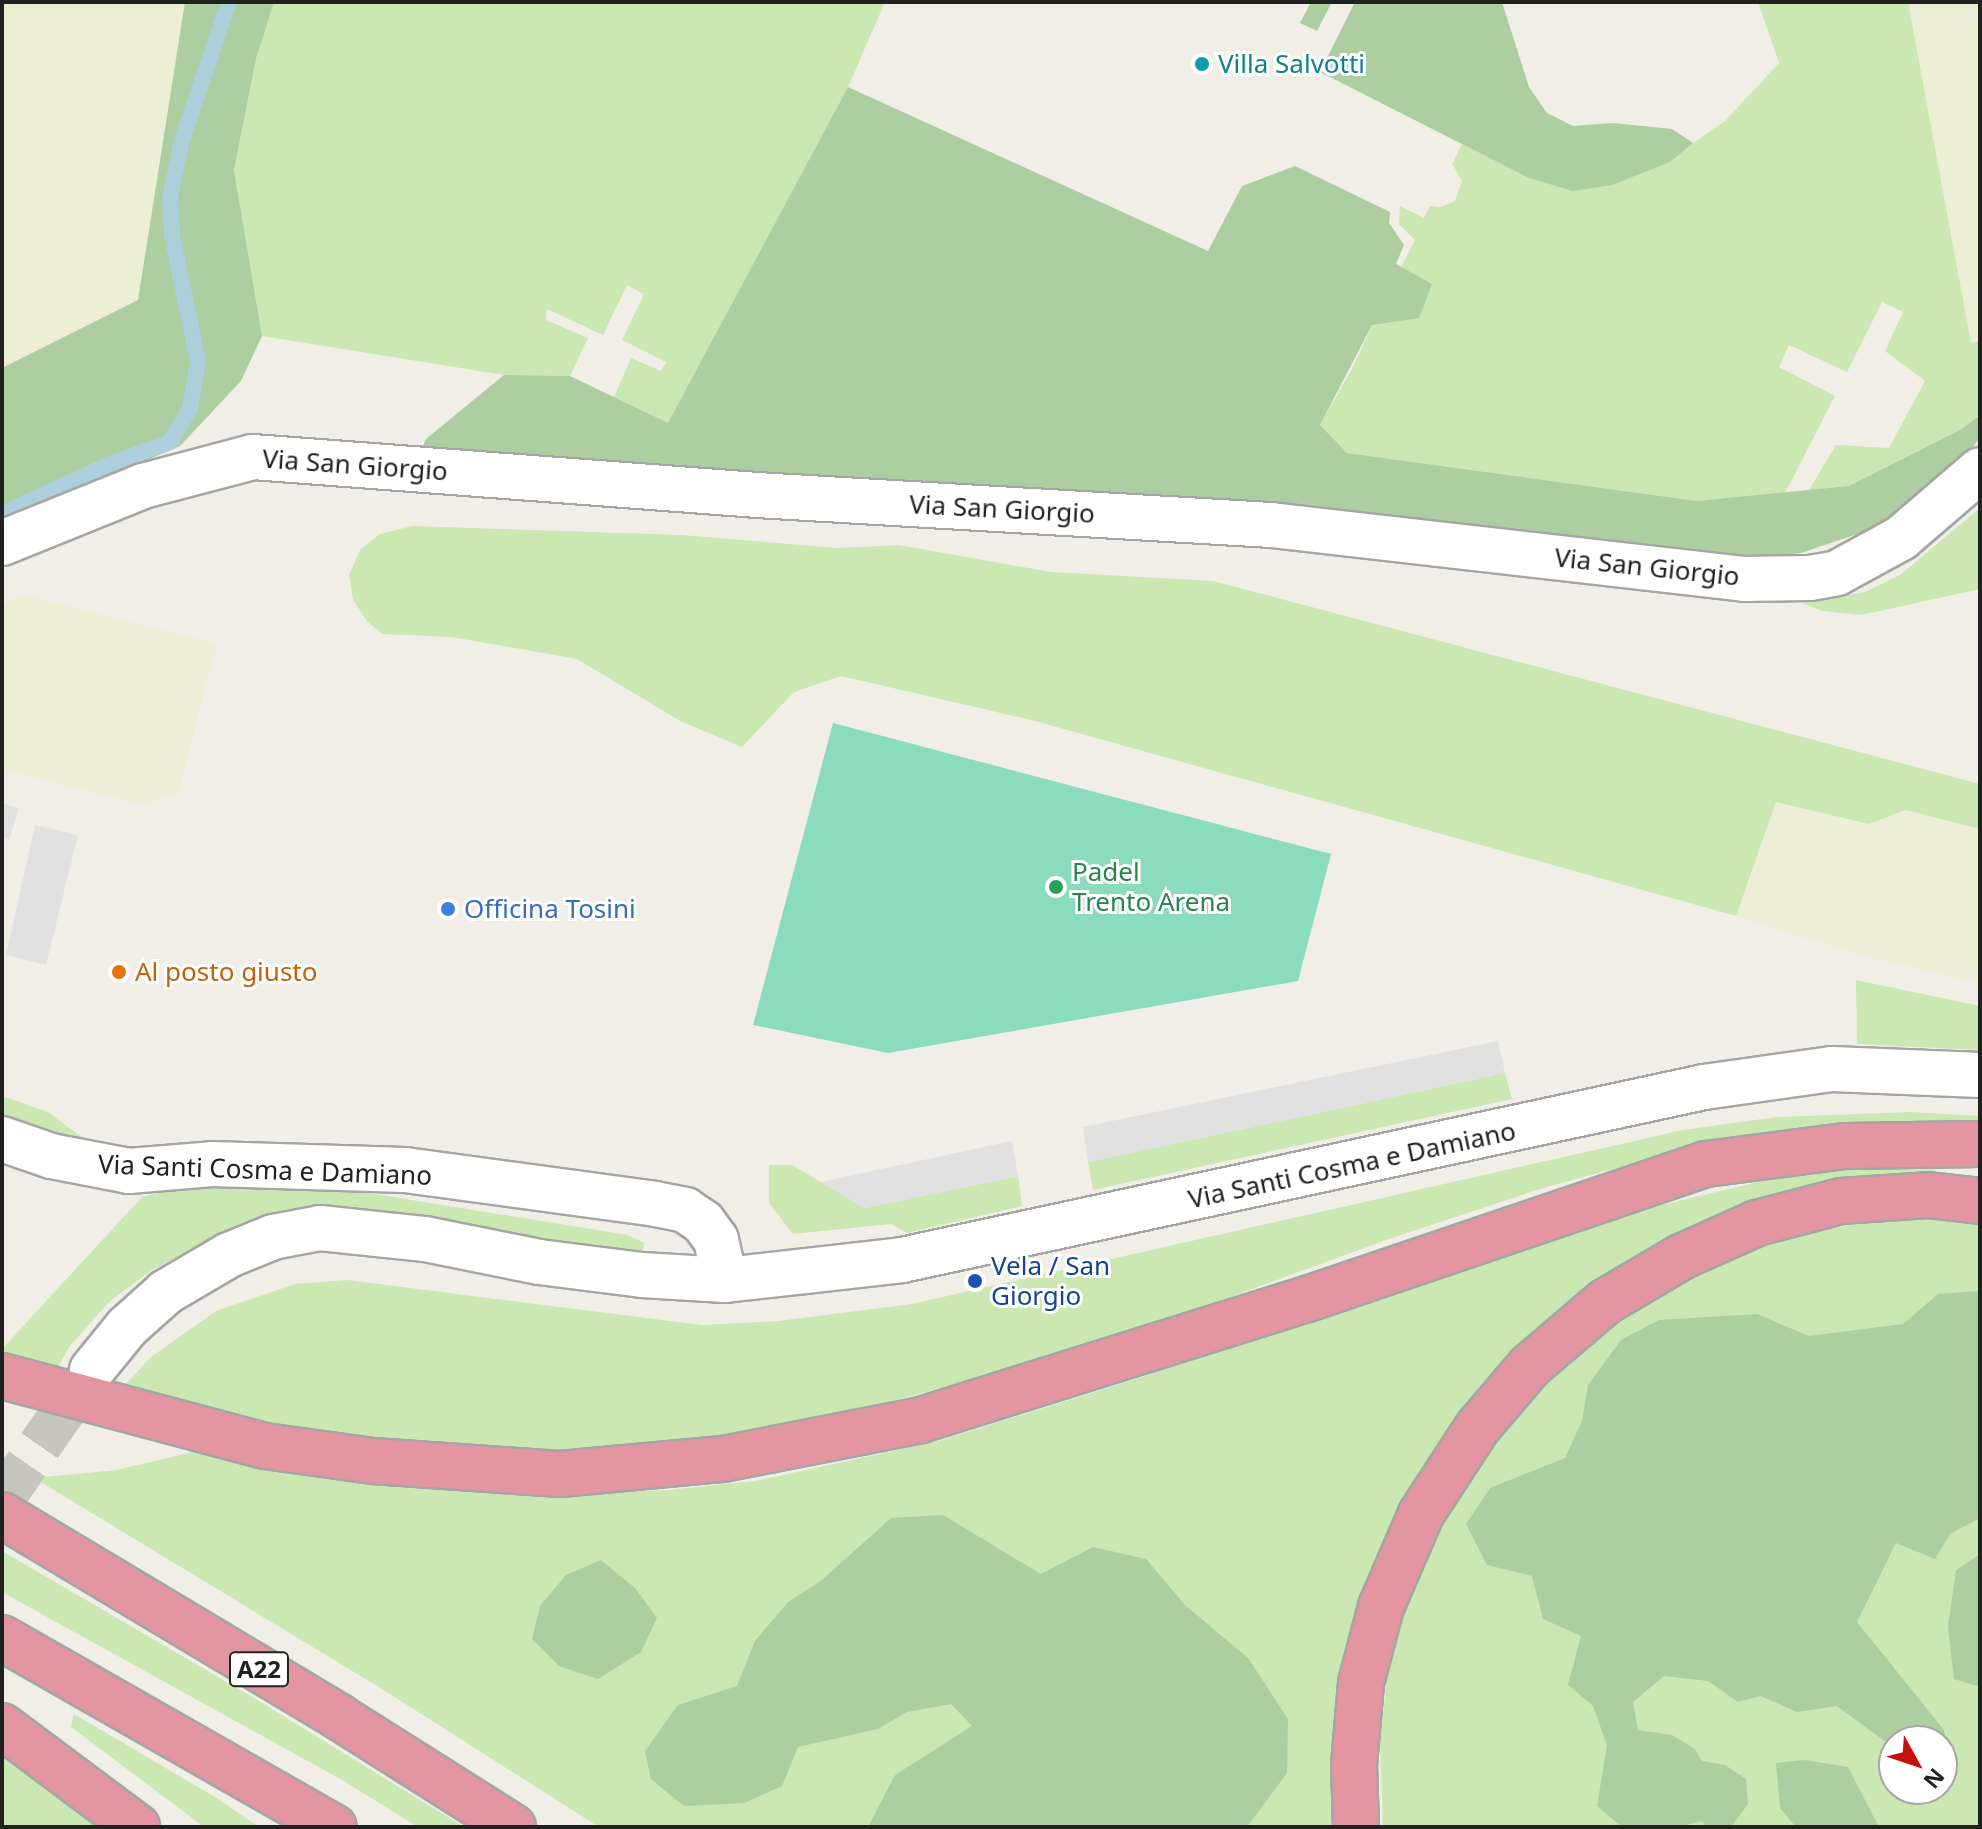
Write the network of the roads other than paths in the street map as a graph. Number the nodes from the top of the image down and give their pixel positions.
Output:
1 (1980, 470) edge
2 (2, 543) edge
3 (1980, 1075) edge
4 (2, 1139) edge
5 (1980, 1144) edge
6 (1980, 1201) edge
7 (725, 1280) junction
8 (92, 1370) tunnel mouth
9 (2, 1376) edge
10 (2, 1515) edge
11 (2, 1638) edge
12 (2, 1726) edge
13 (137, 1827) edge
14 (334, 1827) edge
15 (513, 1827) edge
16 (1356, 1827) edge

1 - 2 street, Via San Giorgio
3 - 7 street, Via Santi Cosma e Damiano
4 - 7 street, Via Santi Cosma e Damiano
5 - 9 highway
6 - 16 highway
7 - 8 street, Via Santi Cosma e Damiano
10 - 15 highway, A22
11 - 14 highway
12 - 13 highway

